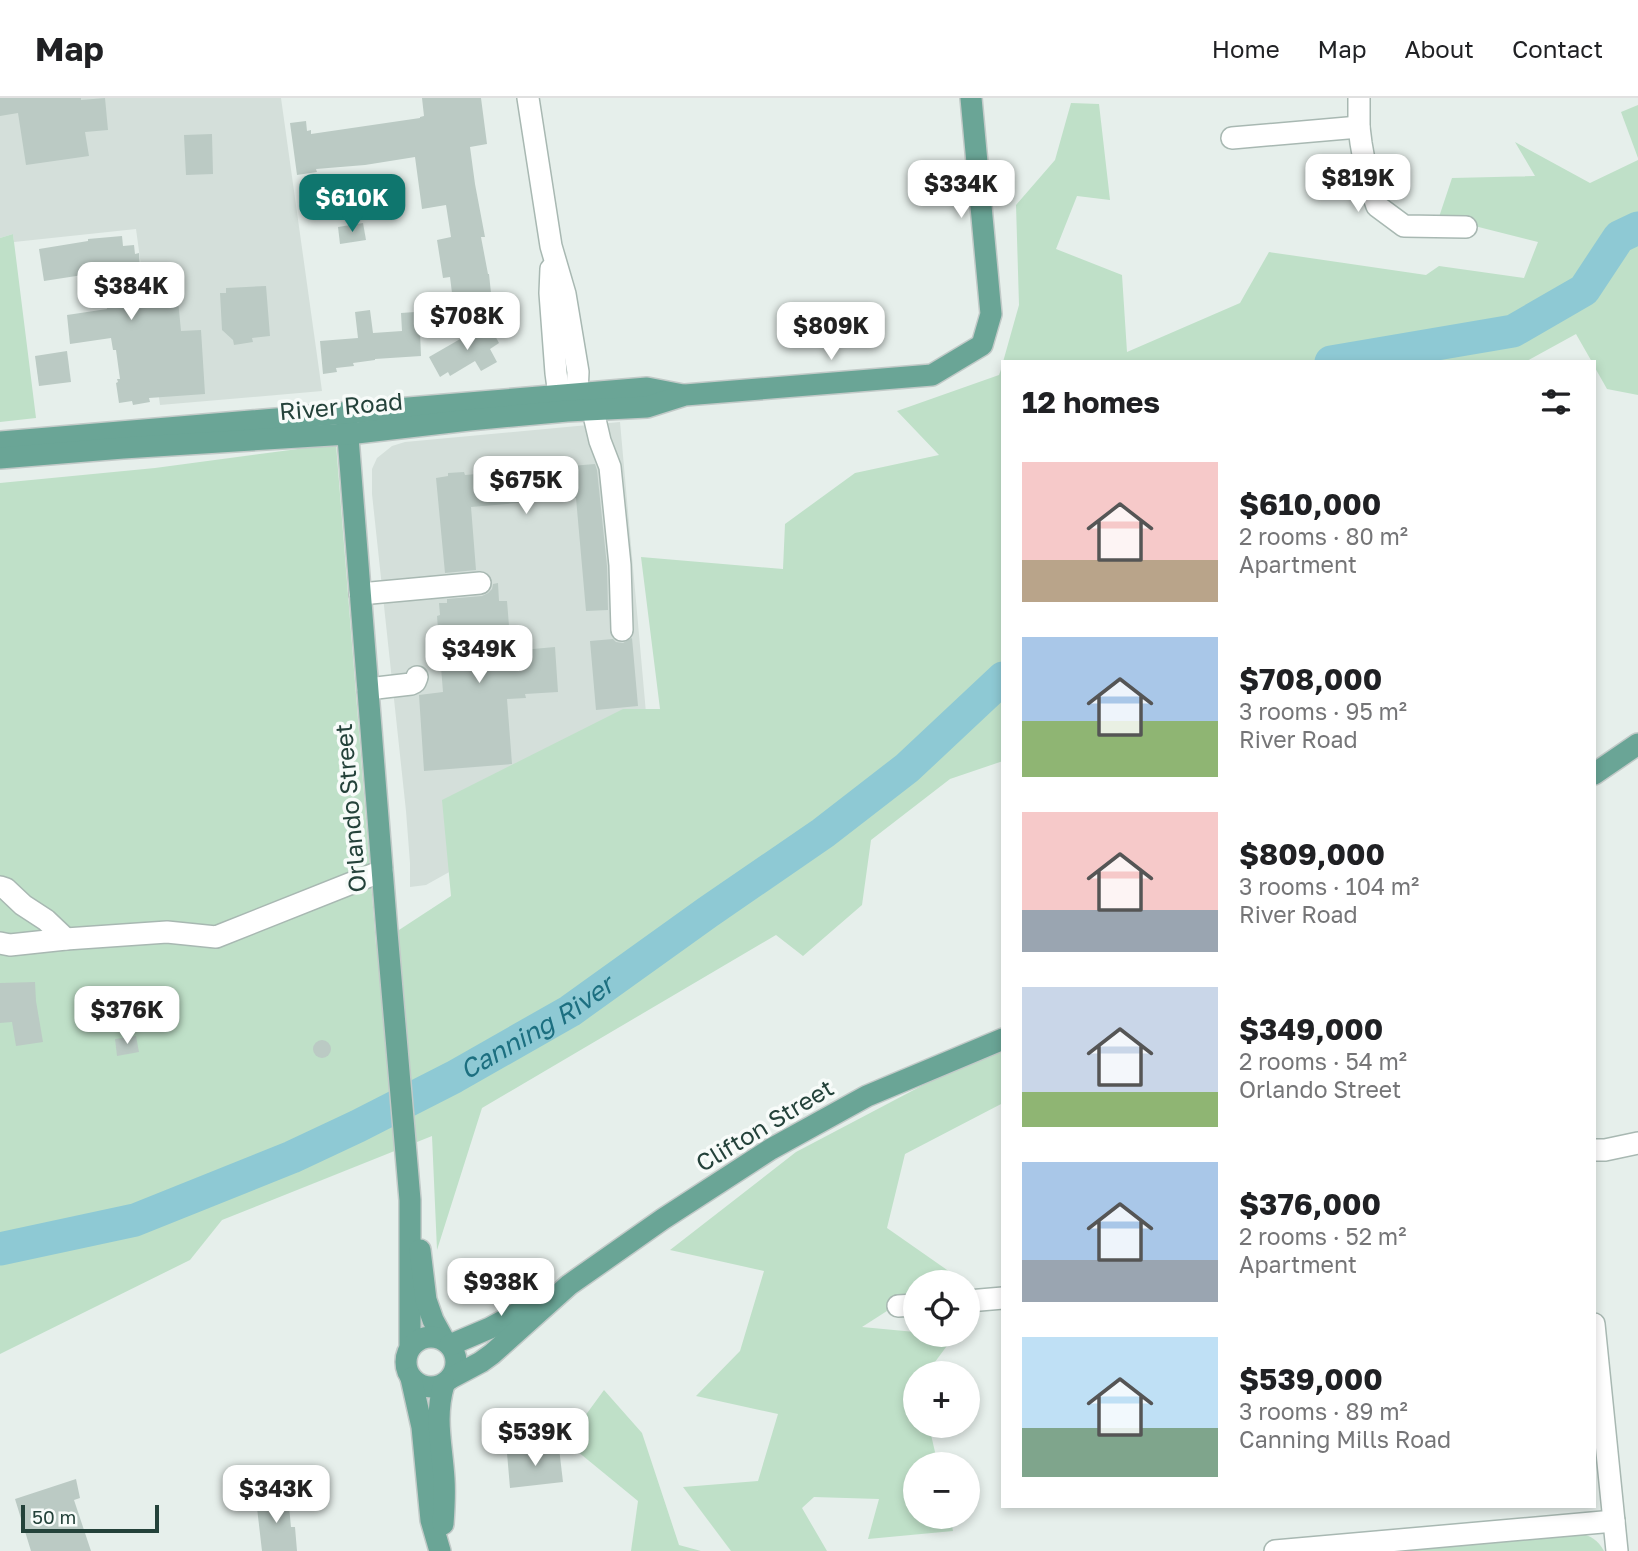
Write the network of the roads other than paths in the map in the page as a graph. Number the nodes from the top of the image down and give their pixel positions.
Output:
1 (528, 98) edge
2 (971, 98) edge
3 (1359, 98) edge
4 (1359, 127) junction
5 (1232, 138) dead end
6 (1466, 227) dead end
7 (685, 395) junction
8 (568, 400) junction
9 (593, 411) junction
10 (346, 412) junction
11 (348, 435) junction
12 (0, 442) edge
13 (0, 458) edge
14 (480, 583) dead end
15 (360, 594) junction
16 (622, 630) dead end
17 (417, 677) dead end
18 (368, 689) junction
19 (1638, 744) edge
20 (1596, 773) edge
21 (382, 871) junction
22 (0, 887) edge
23 (66, 939) junction
24 (0, 943) edge
25 (1001, 1040) edge
26 (1638, 1143) edge
27 (1596, 1150) edge
28 (410, 1200) junction
29 (569, 1285) junction
30 (1001, 1298) edge
31 (980, 1300) edge
32 (447, 1343) junction
33 (1596, 1344) edge
34 (410, 1348) junction
35 (411, 1378) junction
36 (447, 1381) junction
37 (1614, 1521) junction
38 (440, 1551) edge
39 (1275, 1551) edge
40 (1617, 1551) edge

1 - 8 street
2 - 7 main road, River Road
3 - 4 street
4 - 5 street
4 - 6 street
7 - 8 main road, River Road
7 - 9 main road, River Road
8 - 9 main road, River Road
8 - 10 main road, River Road
8 - 11 main road, River Road
9 - 16 street
10 - 11 main road, Orlando Street
10 - 12 main road, River Road
11 - 13 main road, River Road
11 - 15 main road, Orlando Street
14 - 15 street
15 - 18 main road, Orlando Street
17 - 18 street
18 - 21 main road, Orlando Street
19 - 20 main road
21 - 23 street
21 - 28 main road, Orlando Street
22 - 23 street
23 - 24 street
25 - 29 main road, Clifton Street
26 - 27 street
28 - 32 main road, Orlando Street
28 - 34 main road, Orlando Street
29 - 32 main road, Clifton Street
29 - 36 main road, Clifton Street
30 - 31 street
32 - 34 main road
32 - 36 main road
33 - 37 street
34 - 35 main road
35 - 36 main road
35 - 38 main road
36 - 38 main road
37 - 39 street
37 - 40 street

